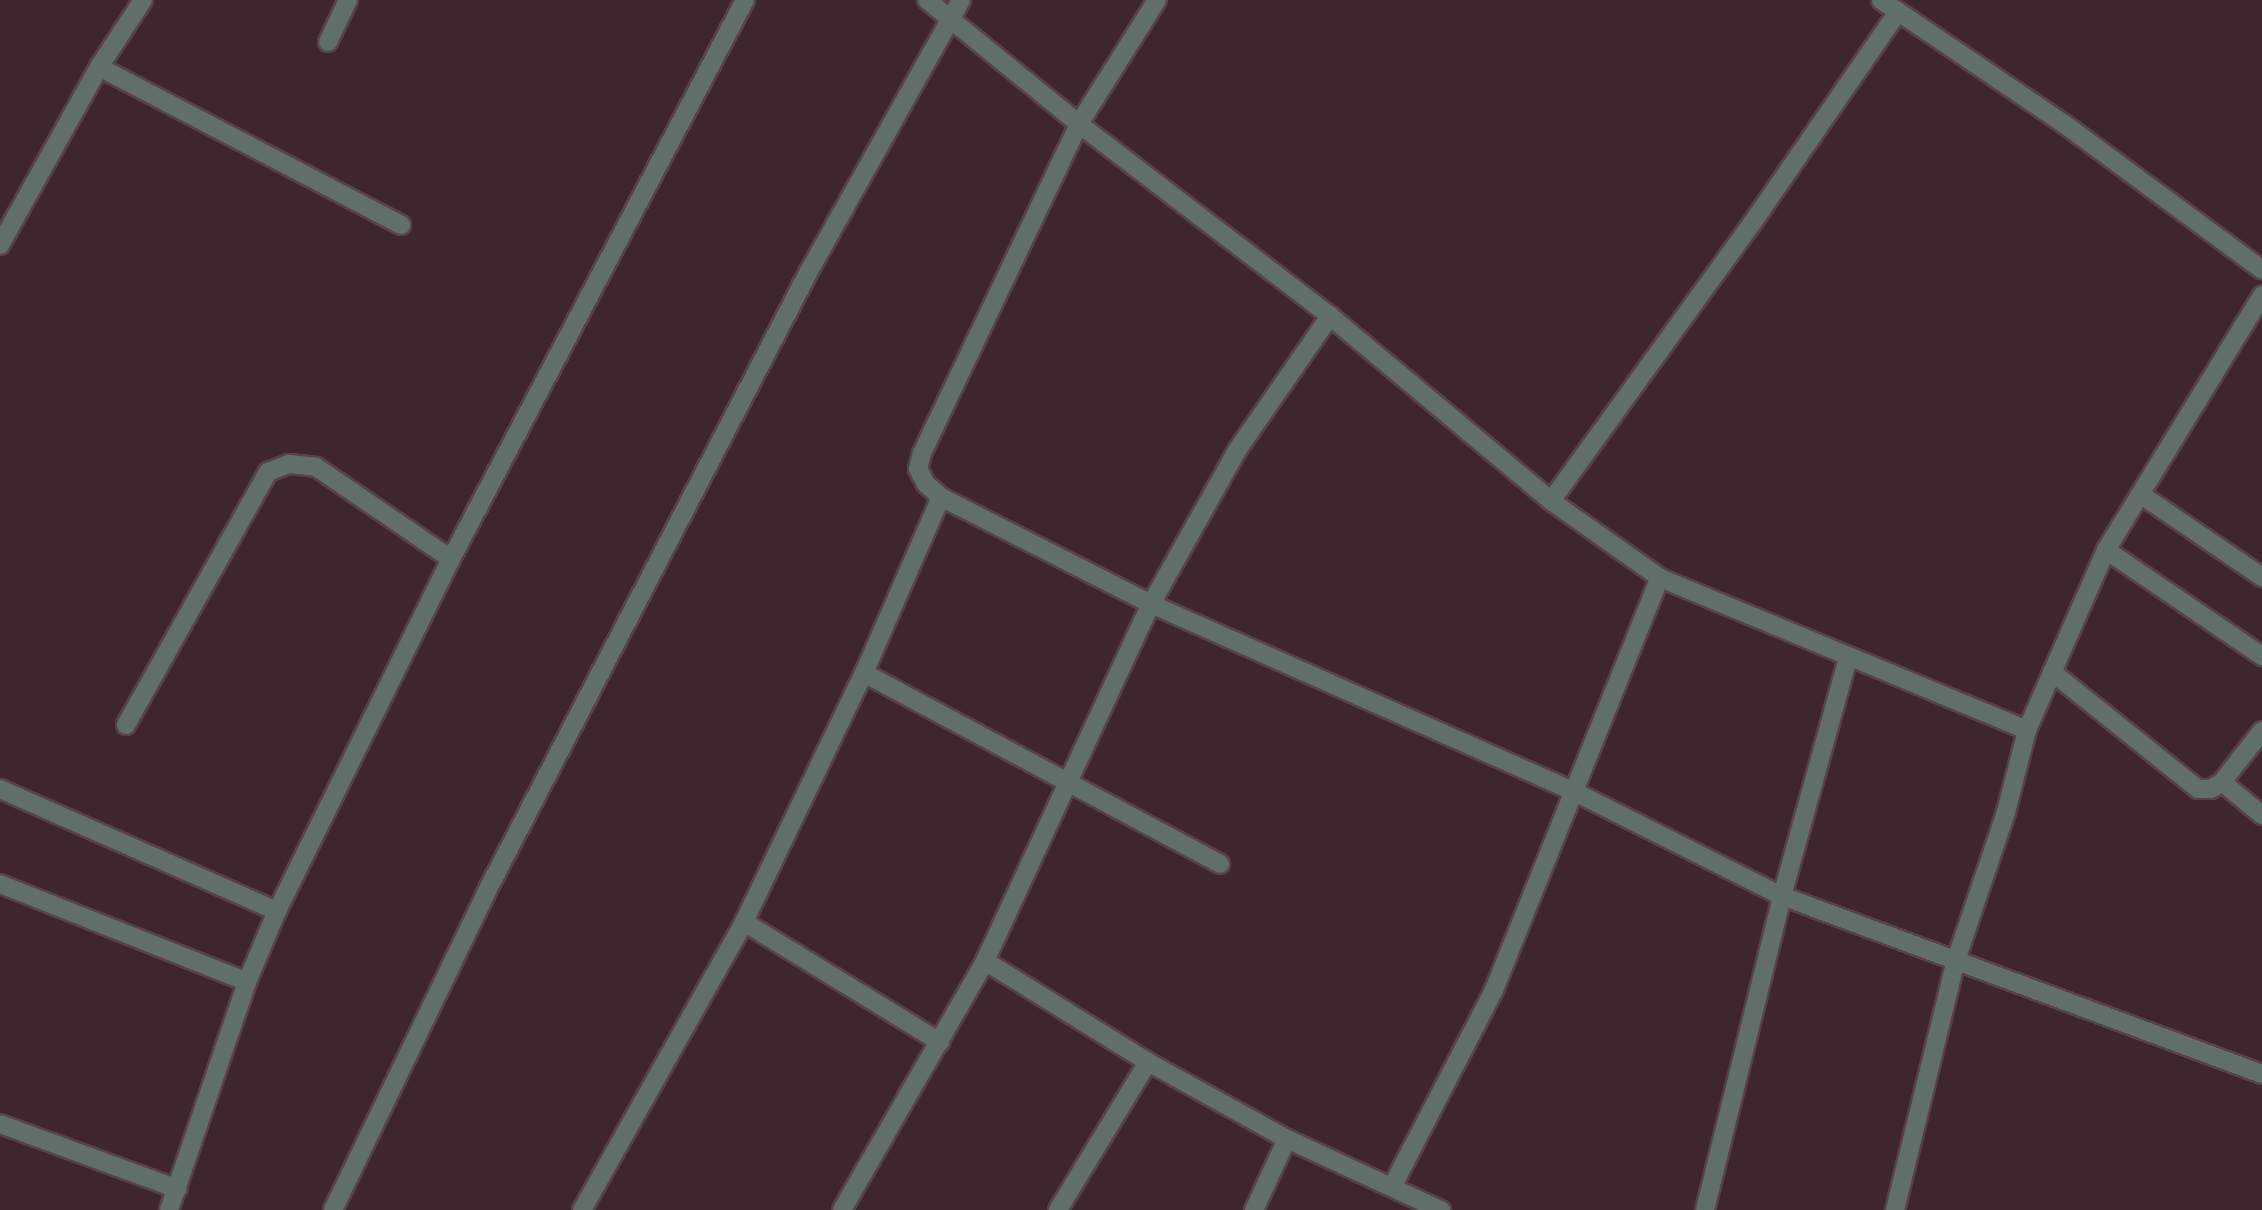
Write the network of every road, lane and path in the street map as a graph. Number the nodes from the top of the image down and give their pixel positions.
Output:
1 (142, 0) edge
2 (348, 0) edge
3 (745, 0) edge
4 (927, 0) edge
5 (961, 0) edge
6 (1157, 0) edge
7 (1881, 0) edge
8 (1898, 12) junction
9 (950, 18) junction
10 (328, 41) dead end
11 (99, 67) junction
12 (1079, 124) junction
13 (6, 218) edge
14 (401, 225) dead end
15 (0, 245) edge
16 (2262, 270) edge
17 (2262, 295) edge
18 (1330, 316) junction
19 (2140, 494) junction
20 (941, 497) junction
21 (1551, 501) junction
22 (2106, 550) junction
23 (451, 559) junction
24 (1661, 578) junction
25 (2262, 578) edge
26 (1151, 604) junction
27 (2262, 656) edge
28 (1848, 658) junction
29 (2052, 672) junction
30 (864, 673) junction
31 (126, 725) dead end
32 (2027, 730) junction
33 (2262, 731) edge
34 (1066, 782) junction
35 (2222, 782) junction
36 (0, 789) edge
37 (1577, 793) junction
38 (2262, 816) edge
39 (1220, 864) dead end
40 (0, 884) edge
41 (1782, 896) junction
42 (278, 911) junction
43 (744, 922) junction
44 (985, 961) junction
45 (1955, 963) junction
46 (247, 982) junction
47 (940, 1042) junction
48 (1148, 1062) junction
49 (2262, 1074) edge
50 (0, 1124) edge
51 (1287, 1139) junction
52 (1393, 1185) junction
53 (178, 1189) junction
54 (169, 1210) edge
55 (333, 1210) edge
56 (582, 1210) edge
57 (842, 1210) edge
58 (1058, 1210) edge
59 (1254, 1210) edge
60 (1441, 1210) edge
61 (1705, 1210) edge
62 (1895, 1210) edge

1 - 11 street
2 - 10 street
3 - 23 street
4 - 9 street
5 - 9 street
6 - 12 street
7 - 8 street
8 - 16 street
8 - 21 street
9 - 12 street
9 - 55 street
11 - 13 street
11 - 14 street
12 - 18 street
12 - 20 street
13 - 15 street
17 - 19 street
18 - 21 street
18 - 26 street
19 - 22 street
19 - 25 street
20 - 26 street
20 - 30 street
21 - 24 street
22 - 27 street
22 - 29 street
23 - 31 street
23 - 42 street
24 - 28 street
24 - 37 street
26 - 34 street
26 - 37 street
28 - 32 street
28 - 41 street
29 - 32 street
29 - 35 street
30 - 34 street
30 - 43 street
32 - 45 street
33 - 35 street
34 - 39 street
34 - 44 street
35 - 38 street
36 - 42 street
37 - 41 street
37 - 52 street
40 - 46 street
41 - 45 street
41 - 61 street
42 - 46 street
43 - 47 street
43 - 56 street
44 - 47 street
44 - 48 street
45 - 49 street
45 - 62 street
46 - 53 street
47 - 57 street
48 - 51 street
48 - 58 street
50 - 53 street
51 - 52 street
51 - 59 street
52 - 60 street
53 - 54 street

